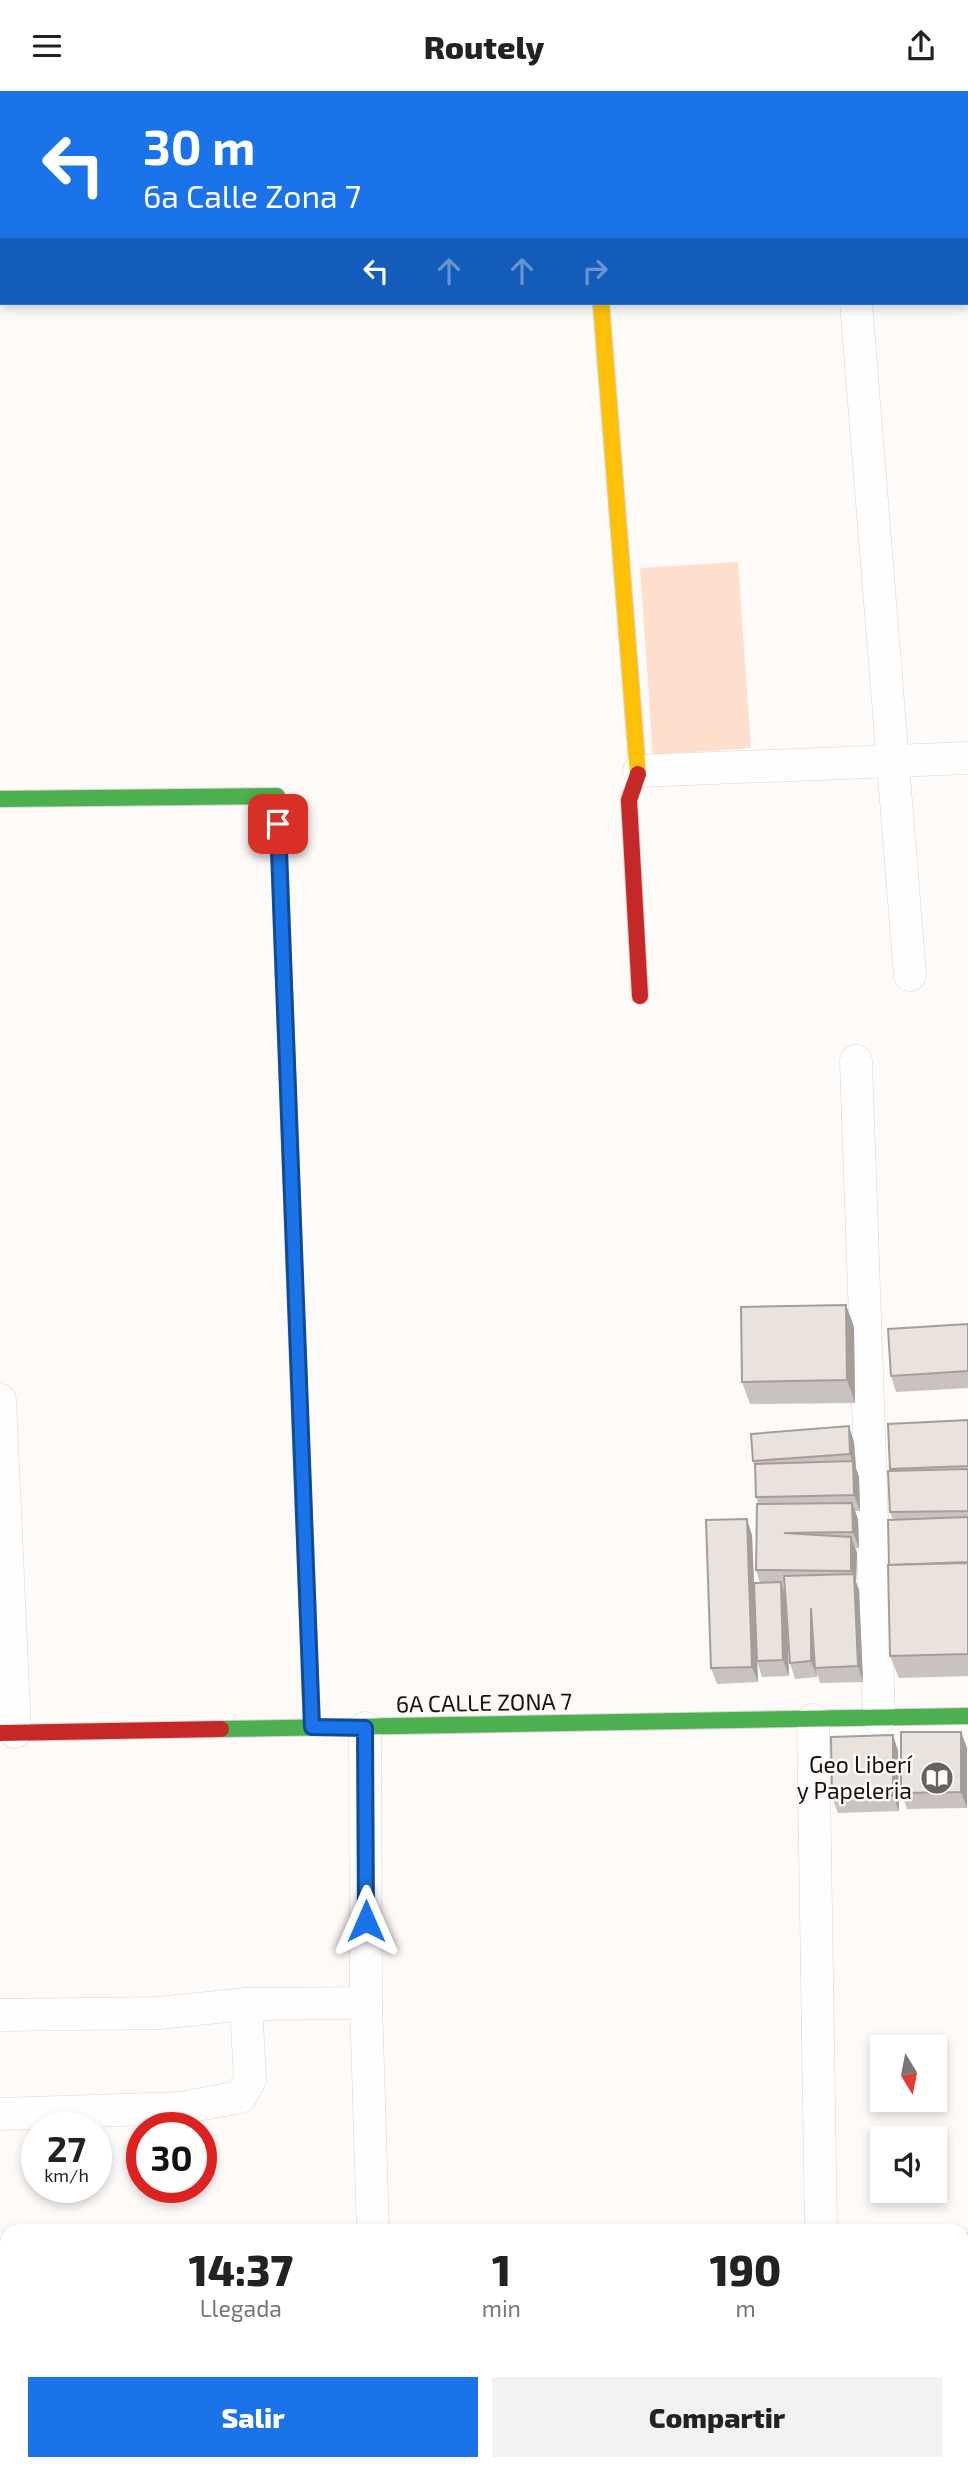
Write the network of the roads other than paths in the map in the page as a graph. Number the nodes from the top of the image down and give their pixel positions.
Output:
1 (601, 305) edge
2 (856, 305) edge
3 (968, 758) edge
4 (893, 761) junction
5 (639, 771) junction
6 (0, 799) edge
7 (911, 975) dead end
8 (640, 996) dead end
9 (856, 1061) dead end
10 (0, 1400) edge
11 (968, 1716) edge
12 (880, 1718) junction
13 (813, 1720) junction
14 (312, 1727) junction
15 (365, 1728) junction
16 (7, 1732) edge
17 (366, 2003) junction
18 (246, 2004) junction
19 (0, 2015) edge
20 (0, 2114) edge
21 (373, 2224) edge
22 (821, 2224) edge

1 - 5 street
2 - 4 street
3 - 4 street
4 - 5 street
4 - 7 street
5 - 8 street
6 - 14 street
9 - 12 street
10 - 16 street
11 - 12 street, 6A CALLE ZONA 7
12 - 13 street, 6A CALLE ZONA 7
13 - 15 street, 6A CALLE ZONA 7
13 - 22 street
14 - 15 street, 6A CALLE ZONA 7
14 - 16 street, 6A CALLE ZONA 7
15 - 17 street
17 - 18 street
17 - 21 street
18 - 19 street
18 - 20 street

